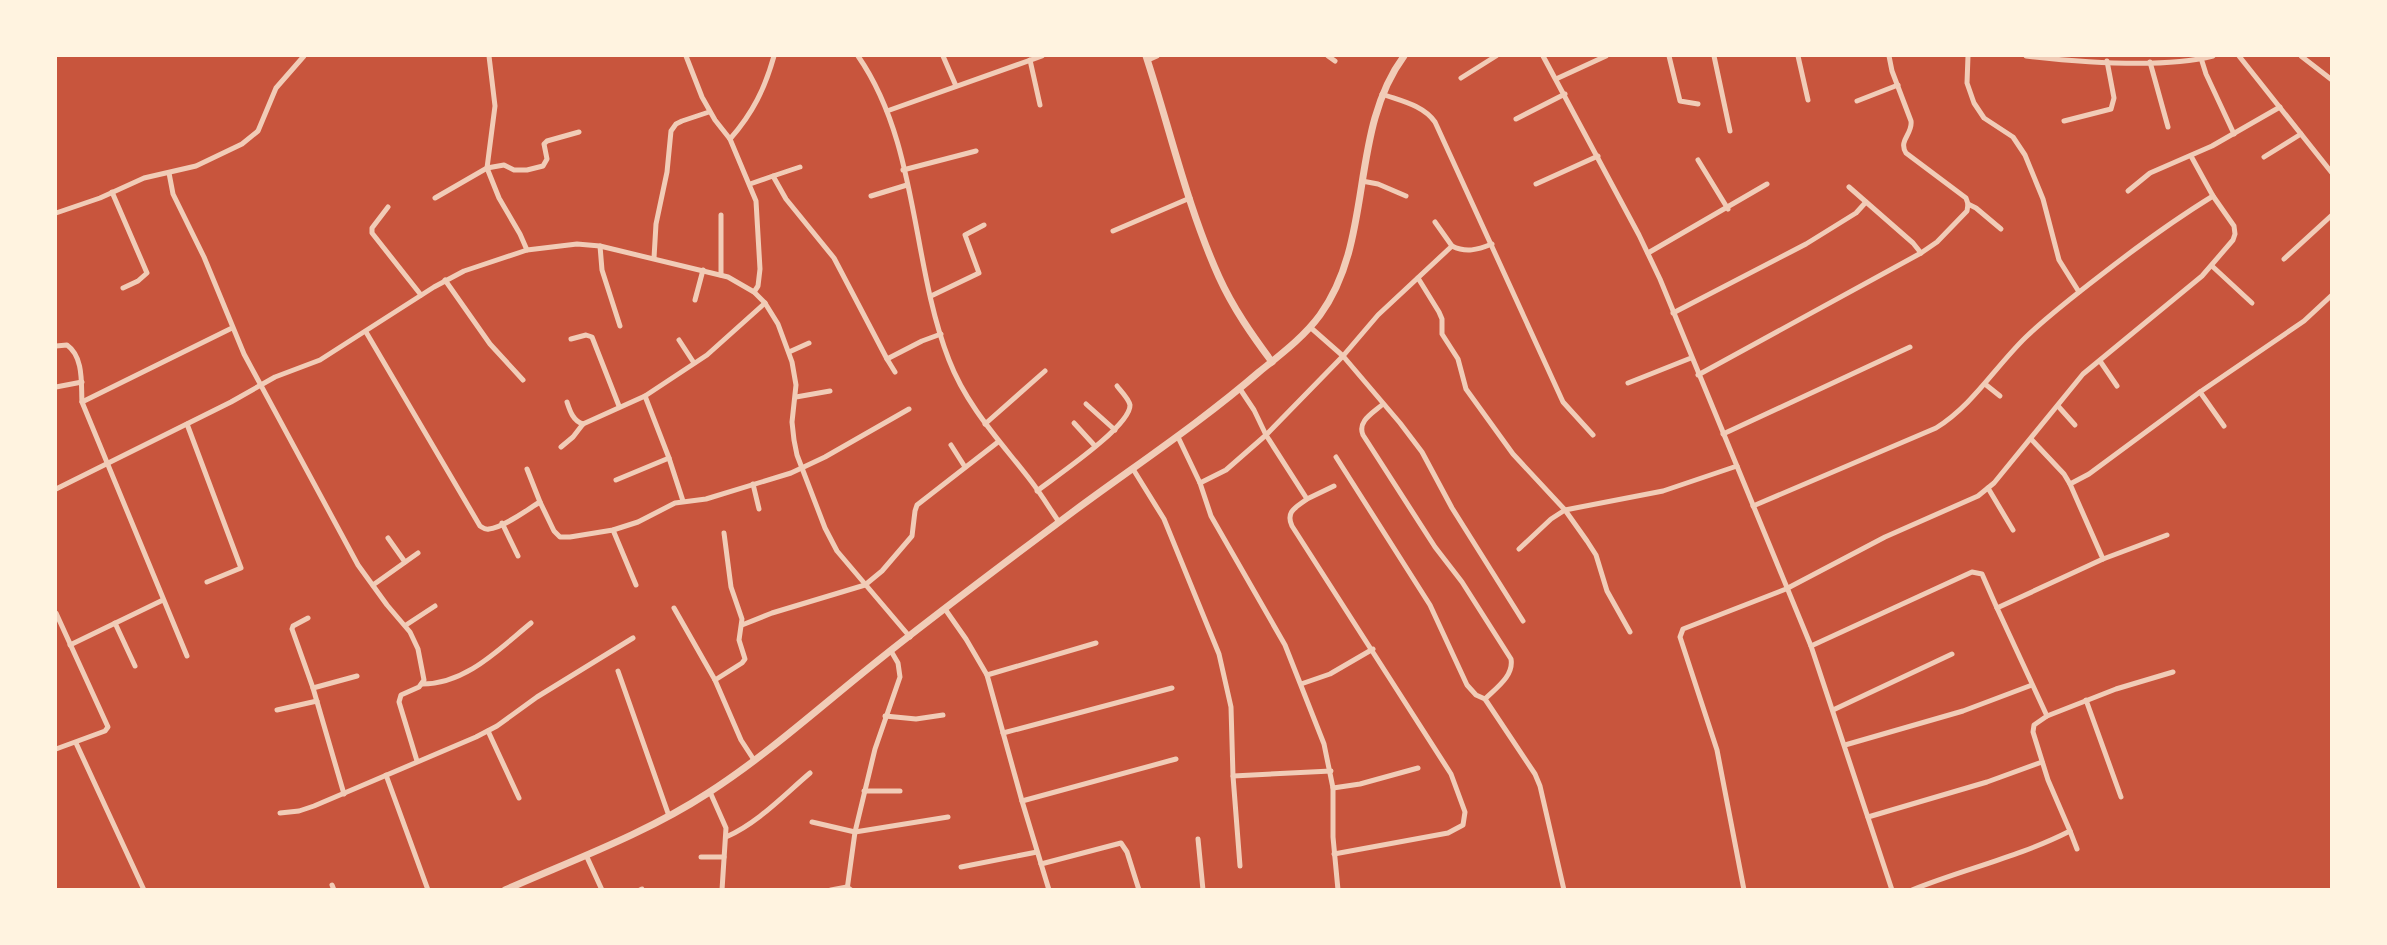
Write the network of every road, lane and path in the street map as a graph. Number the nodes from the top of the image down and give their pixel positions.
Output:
1 (304, 56) edge
2 (489, 56) edge
3 (686, 56) edge
4 (774, 56) edge
5 (858, 56) edge
6 (943, 56) edge
7 (1042, 56) edge
8 (1157, 56) edge
9 (1328, 56) edge
10 (1404, 56) edge
11 (1496, 56) edge
12 (1543, 56) edge
13 (1606, 56) edge
14 (1669, 56) edge
15 (1714, 56) edge
16 (1798, 56) edge
17 (1889, 56) edge
18 (1968, 56) edge
19 (2026, 56) edge
20 (2036, 56) edge
21 (2213, 56) edge
22 (2240, 56) edge
23 (2301, 56) edge
24 (1147, 58) edge
25 (2201, 58) junction
26 (1030, 60) junction
27 (1335, 61) dead end
28 (2107, 61) junction
29 (2150, 62) junction
30 (1461, 78) dead end
31 (1556, 79) junction
32 (2331, 80) edge
33 (1898, 85) junction
34 (956, 86) junction
35 (1382, 94) junction
36 (1565, 94) junction
37 (1808, 100) dead end
38 (1857, 101) dead end
39 (1698, 104) dead end
40 (1040, 105) dead end
41 (2280, 107) junction
42 (887, 111) junction
43 (709, 112) junction
44 (1516, 118) dead end
45 (2064, 121) dead end
46 (2168, 127) dead end
47 (1730, 131) dead end
48 (579, 132) dead end
49 (2234, 134) junction
50 (2301, 134) junction
51 (730, 139) junction
52 (976, 150) dead end
53 (1598, 156) junction
54 (2191, 156) junction
55 (2264, 157) dead end
56 (1698, 160) dead end
57 (800, 167) dead end
58 (487, 168) junction
59 (903, 170) junction
60 (169, 173) junction
61 (2331, 173) edge
62 (773, 176) junction
63 (1362, 181) junction
64 (750, 184) junction
65 (1536, 184) dead end
66 (1767, 184) dead end
67 (907, 185) junction
68 (1849, 187) dead end
69 (2128, 191) dead end
70 (112, 192) junction
71 (871, 196) dead end
72 (1406, 196) dead end
73 (2213, 196) junction
74 (435, 198) dead end
75 (1190, 198) junction
76 (1866, 202) junction
77 (1968, 204) junction
78 (388, 207) dead end
79 (1728, 209) junction
80 (56, 213) edge
81 (721, 215) dead end
82 (2331, 215) edge
83 (1435, 222) dead end
84 (984, 225) dead end
85 (2001, 229) dead end
86 (1113, 231) dead end
87 (1492, 244) junction
88 (600, 246) junction
89 (1452, 246) junction
90 (527, 250) junction
91 (1648, 253) junction
92 (1920, 253) junction
93 (654, 258) junction
94 (2284, 260) dead end
95 (2212, 266) junction
96 (703, 270) junction
97 (721, 275) junction
98 (1418, 278) junction
99 (445, 280) junction
100 (123, 288) dead end
101 (754, 292) junction
102 (2079, 292) junction
103 (422, 295) junction
104 (2331, 295) edge
105 (931, 296) junction
106 (695, 300) dead end
107 (765, 303) junction
108 (2252, 303) dead end
109 (1673, 313) junction
110 (620, 326) dead end
111 (1310, 327) junction
112 (232, 328) junction
113 (366, 332) junction
114 (941, 334) junction
115 (571, 339) dead end
116 (679, 340) dead end
117 (809, 343) dead end
118 (56, 346) edge
119 (1910, 347) dead end
120 (789, 352) junction
121 (1343, 356) junction
122 (1691, 358) junction
123 (887, 359) junction
124 (2100, 361) junction
125 (1272, 362) junction
126 (694, 363) junction
127 (1045, 371) dead end
128 (895, 372) dead end
129 (1698, 375) junction
130 (523, 380) dead end
131 (82, 382) junction
132 (1628, 383) dead end
133 (1984, 384) junction
134 (260, 385) junction
135 (1117, 386) dead end
136 (2117, 386) dead end
137 (56, 387) edge
138 (1240, 388) junction
139 (830, 391) dead end
140 (2200, 392) junction
141 (645, 396) junction
142 (2000, 396) dead end
143 (796, 398) junction
144 (82, 402) junction
145 (567, 402) dead end
146 (1086, 404) dead end
147 (1383, 404) junction
148 (619, 406) junction
149 (2058, 406) junction
150 (909, 409) dead end
151 (1074, 423) dead end
152 (187, 424) junction
153 (583, 424) junction
154 (985, 424) junction
155 (2075, 425) dead end
156 (2224, 426) dead end
157 (1115, 430) junction
158 (1724, 434) junction
159 (1266, 435) junction
160 (1593, 435) dead end
161 (1178, 437) junction
162 (2031, 439) junction
163 (998, 442) junction
164 (951, 445) dead end
165 (1095, 446) junction
166 (561, 447) dead end
167 (1336, 457) dead end
168 (669, 458) junction
169 (107, 462) junction
170 (1737, 466) junction
171 (965, 467) junction
172 (802, 468) junction
173 (527, 469) dead end
174 (1133, 469) junction
175 (616, 480) dead end
176 (1200, 483) junction
177 (753, 484) junction
178 (2070, 484) junction
179 (1334, 486) dead end
180 (1988, 488) junction
181 (56, 489) edge
182 (1038, 491) junction
183 (1307, 499) junction
184 (683, 501) junction
185 (540, 502) junction
186 (1753, 506) junction
187 (759, 509) dead end
188 (1565, 510) junction
189 (1059, 522) junction
190 (502, 523) junction
191 (613, 530) junction
192 (2013, 530) dead end
193 (724, 533) dead end
194 (2167, 535) dead end
195 (388, 538) dead end
196 (1519, 549) dead end
197 (418, 553) dead end
198 (518, 556) dead end
199 (2103, 560) junction
200 (405, 562) junction
201 (207, 582) dead end
202 (373, 585) junction
203 (636, 585) dead end
204 (865, 585) junction
205 (1786, 589) junction
206 (164, 600) junction
207 (435, 606) dead end
208 (674, 608) dead end
209 (1997, 608) junction
210 (945, 609) junction
211 (56, 613) edge
212 (308, 618) dead end
213 (1523, 621) dead end
214 (115, 623) junction
215 (531, 623) dead end
216 (406, 625) junction
217 (742, 625) junction
218 (1630, 632) dead end
219 (910, 637) junction
220 (633, 638) dead end
221 (1096, 644) dead end
222 (70, 645) junction
223 (1811, 646) junction
224 (1373, 650) junction
225 (891, 651) junction
226 (1952, 654) dead end
227 (187, 656) dead end
228 (135, 666) dead end
229 (618, 671) dead end
230 (2173, 672) dead end
231 (987, 675) junction
232 (357, 676) dead end
233 (715, 680) junction
234 (422, 684) junction
235 (1301, 684) junction
236 (2032, 685) junction
237 (313, 688) junction
238 (1172, 688) dead end
239 (1485, 699) junction
240 (2086, 700) junction
241 (317, 701) junction
242 (277, 710) dead end
243 (1833, 710) junction
244 (943, 715) dead end
245 (885, 716) junction
246 (2047, 716) junction
247 (488, 731) junction
248 (1004, 733) junction
249 (76, 743) junction
250 (1845, 745) junction
251 (56, 749) edge
252 (1176, 759) dead end
253 (754, 760) junction
254 (417, 761) junction
255 (2043, 762) junction
256 (1418, 768) dead end
257 (1331, 771) junction
258 (810, 773) dead end
259 (386, 775) junction
260 (1233, 776) junction
261 (1333, 788) junction
262 (864, 791) junction
263 (900, 791) dead end
264 (710, 792) junction
265 (344, 794) junction
266 (2121, 797) dead end
267 (519, 798) dead end
268 (1022, 801) junction
269 (280, 813) dead end
270 (669, 816) junction
271 (1868, 816) junction
272 (948, 817) dead end
273 (812, 822) dead end
274 (855, 831) junction
275 (2070, 831) junction
276 (726, 837) junction
277 (1198, 839) dead end
278 (2077, 849) dead end
279 (1037, 852) junction
280 (1334, 854) junction
281 (586, 855) junction
282 (701, 857) dead end
283 (724, 857) junction
284 (1041, 864) junction
285 (1240, 866) dead end
286 (961, 867) dead end
287 (848, 889) edge
288 (144, 890) edge
289 (428, 890) edge
290 (505, 890) edge
291 (602, 890) edge
292 (722, 890) edge
293 (831, 890) edge
294 (1049, 890) edge
295 (1139, 890) edge
296 (1203, 890) edge
297 (1338, 890) edge
298 (1564, 890) edge
299 (1744, 890) edge
300 (1892, 890) edge
301 (1912, 890) edge

1 - 60 street
2 - 58 street
3 - 43 street
4 - 51 street
5 - 42 street
6 - 34 street
7 - 26 street
8 - 24 street
9 - 27 street
10 - 35 street
11 - 30 street
12 - 31 street
13 - 31 street
14 - 39 street
15 - 47 street
16 - 37 street
17 - 33 street
18 - 102 street
19 - 20 street
20 - 28 street
21 - 25 street
22 - 41 street
23 - 32 street
24 - 75 street
25 - 29 street
25 - 49 street
26 - 34 street
26 - 40 street
28 - 29 street
28 - 45 street
29 - 46 street
31 - 36 street
33 - 38 street
33 - 77 street
34 - 42 street
35 - 63 street
35 - 87 street
36 - 44 street
36 - 53 street
41 - 49 street
41 - 50 street
42 - 59 street
43 - 51 street
43 - 93 street
48 - 58 street
49 - 54 street
50 - 55 street
50 - 61 street
51 - 64 street
52 - 59 street
53 - 65 street
53 - 91 street
54 - 69 street
54 - 73 street
56 - 79 street
57 - 62 street
58 - 74 street
58 - 90 street
59 - 67 street
60 - 70 street
60 - 112 street
62 - 64 street
62 - 123 street
63 - 72 street
63 - 111 street
64 - 101 street
66 - 79 street
67 - 71 street
67 - 105 street
68 - 76 street
70 - 80 street
70 - 100 street
73 - 95 street
73 - 102 street
75 - 86 street
75 - 125 street
76 - 92 street
76 - 109 street
77 - 85 street
77 - 92 street
78 - 103 street
79 - 91 street
81 - 97 street
82 - 94 street
83 - 89 street
84 - 105 street
87 - 89 street
87 - 160 street
88 - 90 street
88 - 93 street
88 - 110 street
89 - 98 street
90 - 99 street
91 - 109 street
92 - 129 street
93 - 96 street
95 - 108 street
95 - 124 street
96 - 97 street
96 - 106 street
97 - 101 street
98 - 121 street
98 - 188 street
99 - 103 street
99 - 130 street
101 - 107 street
102 - 133 street
103 - 113 street
104 - 140 street
105 - 114 street
107 - 120 street
107 - 126 street
109 - 122 street
111 - 121 street
111 - 125 street
112 - 134 street
112 - 144 street
113 - 134 street
113 - 190 street
114 - 123 street
114 - 154 street
115 - 148 street
116 - 126 street
117 - 120 street
118 - 131 street
119 - 158 street
120 - 143 street
121 - 147 street
121 - 159 street
122 - 129 street
122 - 132 street
123 - 128 street
124 - 136 street
124 - 149 street
125 - 138 street
126 - 141 street
127 - 154 street
129 - 158 street
131 - 137 street
131 - 144 street
133 - 142 street
133 - 186 street
134 - 152 street
134 - 202 street
135 - 157 street
138 - 159 street
138 - 161 street
139 - 143 street
140 - 156 street
140 - 178 street
141 - 148 street
141 - 168 street
143 - 172 street
144 - 169 street
145 - 153 street
146 - 157 street
147 - 213 street
147 - 239 street
148 - 153 street
149 - 155 street
149 - 162 street
150 - 172 street
151 - 165 street
152 - 169 street
152 - 201 street
153 - 166 street
154 - 163 street
157 - 165 street
158 - 170 street
159 - 176 street
159 - 183 street
161 - 174 street
161 - 176 street
162 - 178 street
162 - 180 street
163 - 171 street
163 - 182 street
164 - 171 street
165 - 182 street
167 - 239 street
168 - 175 street
168 - 184 street
169 - 181 street
169 - 206 street
170 - 186 street
170 - 188 street
171 - 204 street
172 - 177 street
172 - 204 street
173 - 185 street
174 - 189 street
174 - 260 street
176 - 235 street
177 - 184 street
177 - 187 street
178 - 199 street
179 - 183 street
180 - 192 street
180 - 205 street
182 - 189 street
183 - 224 street
184 - 191 street
185 - 190 street
185 - 191 street
186 - 205 street
188 - 196 street
188 - 218 street
189 - 210 street
190 - 198 street
191 - 203 street
193 - 217 street
194 - 199 street
195 - 200 street
197 - 200 street
199 - 209 street
200 - 202 street
202 - 216 street
204 - 217 street
204 - 219 street
205 - 223 street
205 - 299 street
206 - 214 street
206 - 227 street
207 - 216 street
208 - 233 street
209 - 223 street
209 - 236 street
210 - 219 street
210 - 231 street
211 - 222 street
212 - 237 street
214 - 222 street
214 - 228 street
215 - 234 street
216 - 234 street
217 - 233 street
219 - 225 street
220 - 247 street
221 - 231 street
222 - 249 street
223 - 243 street
224 - 235 street
224 - 280 street
225 - 245 street
225 - 253 street
226 - 243 street
229 - 270 street
230 - 240 street
231 - 248 street
232 - 237 street
233 - 253 street
234 - 254 street
235 - 257 street
236 - 246 street
236 - 250 street
237 - 241 street
238 - 248 street
239 - 298 street
240 - 246 street
240 - 266 street
241 - 242 street
241 - 265 street
243 - 250 street
244 - 245 street
245 - 262 street
246 - 255 street
247 - 254 street
247 - 267 street
248 - 268 street
249 - 251 street
249 - 288 street
250 - 271 street
252 - 268 street
253 - 264 street
254 - 259 street
255 - 271 street
255 - 275 street
256 - 261 street
257 - 260 street
257 - 261 street
258 - 276 street
259 - 265 street
259 - 289 street
260 - 285 street
261 - 280 street
262 - 263 street
262 - 274 street
264 - 270 street
264 - 276 street
265 - 269 street
268 - 279 street
270 - 281 street
271 - 300 street
272 - 274 street
273 - 274 street
274 - 287 street
275 - 278 street
275 - 301 street
276 - 283 street
277 - 296 street
279 - 284 street
279 - 286 street
280 - 297 street
281 - 290 street
281 - 291 street
282 - 283 street
283 - 292 street
284 - 294 street
284 - 295 street
287 - 293 street

